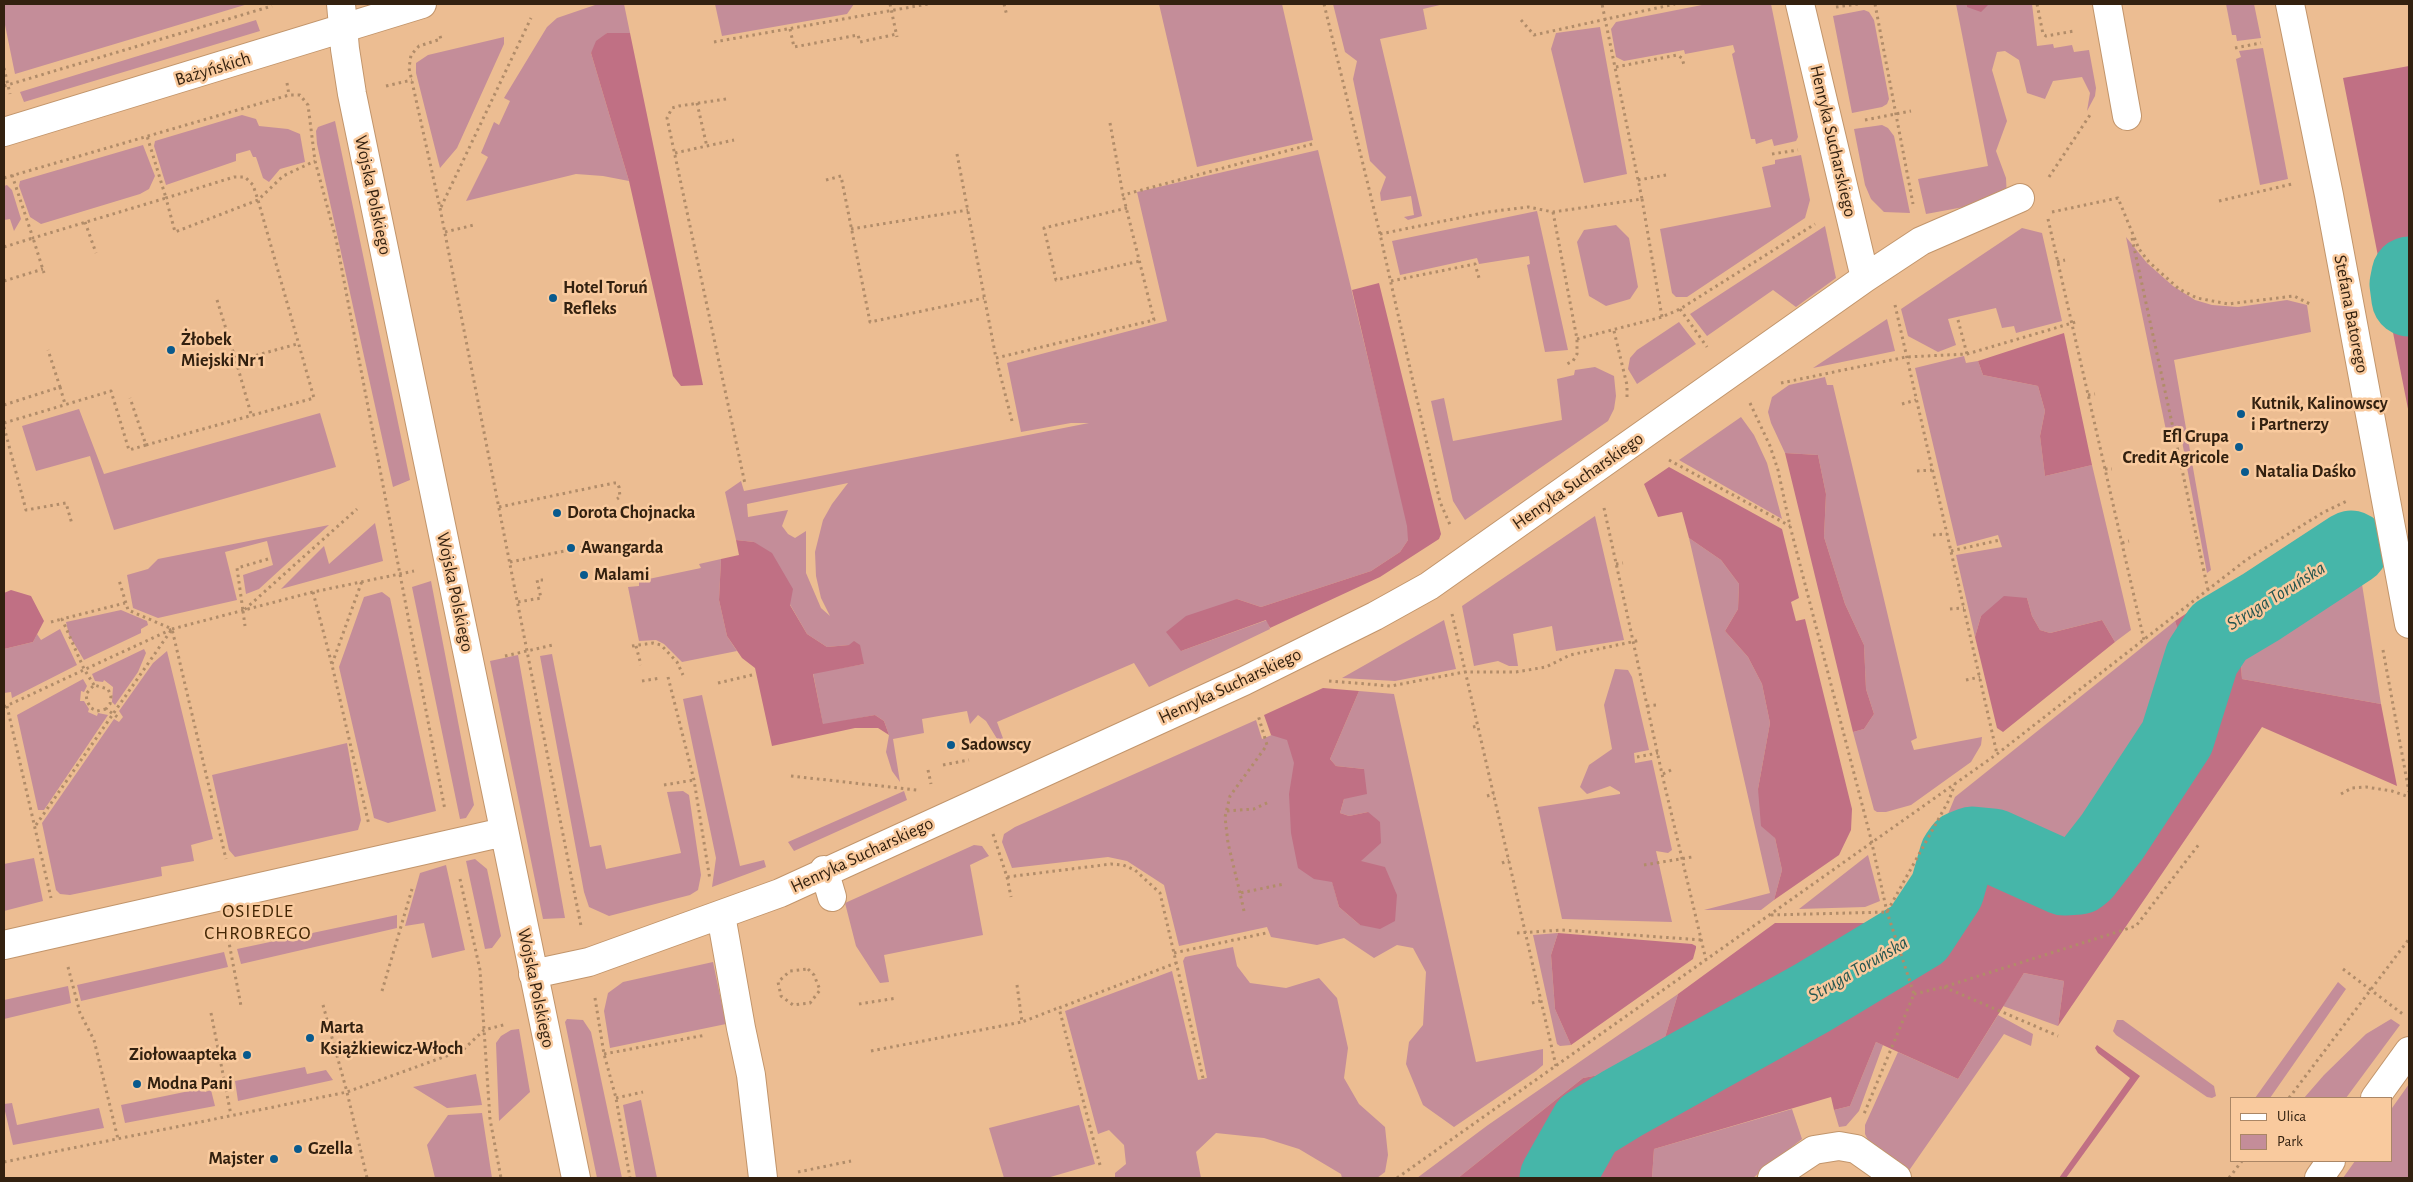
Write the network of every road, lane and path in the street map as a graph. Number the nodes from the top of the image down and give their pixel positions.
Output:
1 (422, 4) edge
2 (890, 4) edge
3 (928, 4) edge
4 (1004, 4) edge
5 (1324, 4) edge
6 (1602, 4) edge
7 (1675, 4) edge
8 (1800, 4) edge
9 (1875, 4) edge
10 (2037, 4) edge
11 (2107, 4) edge
12 (2290, 4) edge
13 (272, 6) dead end
14 (892, 10) junction
15 (342, 16) edge
16 (1007, 16) dead end
17 (531, 18) dead end
18 (1606, 18) junction
19 (1522, 20) dead end
20 (2073, 23) dead end
21 (790, 29) junction
22 (441, 39) dead end
23 (714, 42) dead end
24 (2267, 42) dead end
25 (2235, 48) dead end
26 (1684, 65) dead end
27 (1616, 66) junction
28 (2118, 73) junction
29 (412, 80) junction
30 (4, 86) edge
31 (384, 87) dead end
32 (726, 99) dead end
33 (697, 103) junction
34 (1911, 110) dead end
35 (1895, 114) junction
36 (2127, 116) dead end
37 (1110, 123) dead end
38 (1829, 127) junction
39 (4, 132) edge
40 (147, 136) junction
41 (734, 140) dead end
42 (1316, 143) dead end
43 (707, 147) junction
44 (1799, 150) dead end
45 (675, 153) junction
46 (957, 154) dead end
47 (1772, 154) dead end
48 (314, 161) junction
49 (12, 175) junction
50 (1666, 175) dead end
51 (4, 178) edge
52 (826, 180) dead end
53 (1638, 180) junction
54 (2046, 182) dead end
55 (2294, 184) dead end
56 (1124, 195) junction
57 (166, 198) junction
58 (2020, 198) dead end
59 (2118, 198) dead end
60 (1642, 199) junction
61 (258, 200) junction
62 (2219, 200) dead end
63 (440, 208) junction
64 (1127, 208) junction
65 (968, 210) junction
66 (1554, 212) junction
67 (2046, 213) dead end
68 (1819, 221) dead end
69 (85, 222) junction
70 (474, 225) dead end
71 (851, 229) junction
72 (445, 232) junction
73 (2131, 232) junction
74 (1380, 234) junction
75 (33, 238) junction
76 (1921, 241) junction
77 (4, 247) edge
78 (96, 253) dead end
79 (2066, 260) dead end
80 (1140, 261) junction
81 (2057, 262) junction
82 (1479, 278) dead end
83 (1865, 278) junction
84 (4, 281) edge
85 (1391, 281) junction
86 (984, 298) junction
87 (217, 300) dead end
88 (1894, 305) dead end
89 (2316, 307) dead end
90 (1680, 309) junction
91 (1662, 317) junction
92 (1958, 320) dead end
93 (2079, 321) dead end
94 (2071, 324) junction
95 (1577, 339) junction
96 (297, 344) junction
97 (48, 350) dead end
98 (1710, 351) dead end
99 (1967, 354) junction
100 (1906, 357) junction
101 (996, 358) junction
102 (236, 361) junction
103 (1567, 364) dead end
104 (1778, 383) dead end
105 (60, 387) junction
106 (2096, 394) dead end
107 (2088, 396) junction
108 (130, 398) dead end
109 (1916, 400) junction
110 (1750, 403) dead end
111 (65, 404) junction
112 (1902, 404) dead end
113 (4, 405) edge
114 (251, 414) junction
115 (1012, 421) dead end
116 (4, 423) edge
117 (4, 427) edge
118 (146, 445) junction
119 (1667, 459) dead end
120 (2112, 468) dead end
121 (1932, 470) junction
122 (2105, 470) junction
123 (1918, 471) dead end
124 (745, 484) dead end
125 (617, 499) dead end
126 (2346, 501) dead end
127 (1603, 504) dead end
128 (499, 507) junction
129 (357, 509) dead end
130 (72, 524) dead end
131 (1790, 526) junction
132 (1452, 530) dead end
133 (1947, 534) junction
134 (1932, 535) dead end
135 (2000, 540) dead end
136 (2129, 541) dead end
137 (2122, 544) junction
138 (584, 547) dead end
139 (1951, 551) junction
140 (268, 560) dead end
141 (510, 562) junction
142 (1624, 563) dead end
143 (1616, 564) junction
144 (418, 570) dead end
145 (399, 573) junction
146 (119, 580) dead end
147 (543, 580) dead end
148 (362, 581) junction
149 (2208, 590) junction
150 (313, 592) junction
151 (518, 602) junction
152 (125, 603) junction
153 (1450, 606) dead end
154 (1964, 608) junction
155 (1950, 609) dead end
156 (243, 611) junction
157 (62, 619) junction
158 (51, 622) dead end
159 (2409, 624) edge
160 (245, 626) dead end
161 (172, 629) junction
162 (1641, 640) dead end
163 (2144, 640) junction
164 (1633, 642) junction
165 (553, 645) dead end
166 (538, 649) dead end
167 (2383, 649) dead end
168 (332, 665) junction
169 (640, 665) dead end
170 (84, 669) junction
171 (1464, 672) junction
172 (684, 675) dead end
173 (752, 675) dead end
174 (668, 677) dead end
175 (1980, 677) junction
176 (661, 678) dead end
177 (1966, 680) dead end
178 (642, 681) dead end
179 (1328, 681) dead end
180 (718, 683) dead end
181 (94, 685) junction
182 (1656, 705) dead end
183 (1647, 706) junction
184 (5, 707) edge
185 (106, 709) junction
186 (1257, 712) dead end
187 (114, 715) junction
188 (119, 718) dead end
189 (1478, 726) junction
190 (1473, 727) dead end
191 (1658, 753) junction
192 (967, 754) dead end
193 (1997, 754) junction
194 (1637, 757) dead end
195 (969, 760) junction
196 (943, 765) dead end
197 (970, 767) dead end
198 (928, 770) dead end
199 (1671, 770) dead end
200 (1662, 774) junction
201 (791, 776) dead end
202 (694, 780) junction
203 (1956, 784) junction
204 (664, 785) dead end
205 (923, 790) dead end
206 (933, 792) dead end
207 (2409, 792) edge
208 (1494, 794) junction
209 (2341, 794) dead end
210 (1487, 796) dead end
211 (2409, 797) edge
212 (1269, 802) dead end
213 (1226, 811) junction
214 (446, 816) dead end
215 (36, 825) junction
216 (504, 832) junction
217 (993, 833) dead end
218 (371, 834) dead end
219 (2200, 843) dead end
220 (1872, 844) junction
221 (424, 850) junction
222 (1692, 858) dead end
223 (1682, 859) junction
224 (1509, 860) junction
225 (1502, 863) dead end
226 (1644, 866) dead end
227 (228, 867) dead end
228 (824, 870) junction
229 (458, 871) dead end
230 (710, 877) dead end
231 (1007, 877) junction
232 (1284, 884) dead end
233 (1240, 893) junction
234 (220, 896) junction
235 (832, 897) dead end
236 (1011, 897) dead end
237 (1244, 911) dead end
238 (1887, 912) junction
239 (1771, 915) junction
240 (722, 926) junction
241 (59, 932) junction
242 (582, 932) dead end
243 (1524, 932) junction
244 (1517, 933) dead end
245 (1266, 934) dead end
246 (2409, 939) edge
247 (1702, 940) junction
248 (4, 945) edge
249 (1174, 953) junction
250 (1706, 960) junction
251 (1176, 963) junction
252 (2343, 969) dead end
253 (533, 974) junction
254 (814, 975) joint
255 (1017, 985) dead end
256 (1944, 987) junction
257 (2371, 988) junction
258 (382, 991) dead end
259 (595, 992) dead end
260 (1914, 994) junction
261 (897, 998) dead end
262 (1540, 1001) junction
263 (1532, 1003) dead end
264 (859, 1004) dead end
265 (323, 1005) dead end
266 (242, 1006) dead end
267 (1059, 1008) junction
268 (211, 1013) dead end
269 (2406, 1016) dead end
270 (1022, 1022) junction
271 (511, 1024) dead end
272 (741, 1028) junction
273 (484, 1030) junction
274 (2058, 1036) dead end
275 (2409, 1050) edge
276 (871, 1051) dead end
277 (604, 1054) junction
278 (1556, 1066) junction
279 (1203, 1078) dead end
280 (347, 1092) junction
281 (643, 1092) dead end
282 (2290, 1097) edge
283 (2377, 1097) edge
284 (616, 1098) junction
285 (231, 1115) junction
286 (118, 1139) junction
287 (1849, 1147) junction
288 (851, 1161) dead end
289 (4, 1162) edge
290 (2241, 1162) edge
291 (2330, 1162) edge
292 (1100, 1165) dead end
293 (795, 1172) dead end
294 (367, 1178) edge
295 (501, 1178) edge
296 (576, 1178) edge
297 (630, 1178) edge
298 (763, 1178) edge
299 (1397, 1178) edge
300 (1772, 1178) edge
301 (1897, 1178) edge
302 (2229, 1178) edge
303 (2319, 1178) edge

1 - 15 street, Bażyńskich
2 - 14 path
3 - 14 path
4 - 16 path
5 - 74 path
6 - 18 path
7 - 18 path
8 - 38 street, Henryka Sucharskiego
9 - 35 path
10 - 20 path
11 - 28 street
12 - 159 street, Stefana Batorego
13 - 30 path
14 - 21 path
14 - 21 path
15 - 39 street, Bażyńskich
15 - 216 street, Wojska Polskiego
17 - 63 path
18 - 19 path
18 - 27 path
21 - 23 path
22 - 29 path
24 - 25 path
26 - 27 path
27 - 53 path
28 - 36 street
28 - 54 path
29 - 31 path
29 - 63 path
32 - 33 path
33 - 43 path
33 - 45 path
34 - 35 path
35 - 38 path
35 - 76 path
37 - 56 path
38 - 83 street, Henryka Sucharskiego
40 - 48 path
40 - 49 path
40 - 57 path
41 - 43 path
42 - 56 path
43 - 45 path
44 - 47 path
45 - 124 path
46 - 65 path
48 - 61 path
48 - 145 path
49 - 51 path
49 - 75 path
50 - 53 path
52 - 71 path
53 - 60 path
55 - 62 path
56 - 64 path
57 - 61 path
57 - 61 path
57 - 69 path
58 - 76 street, Henryka Sucharskiego
59 - 73 path
60 - 66 path
60 - 91 path
61 - 96 path
63 - 72 path
64 - 80 path
64 - 80 path
65 - 71 path
65 - 86 path
66 - 74 path
66 - 95 path
67 - 81 path
68 - 90 path
69 - 75 path
69 - 78 path
70 - 72 path
71 - 86 path
72 - 128 path
73 - 89 path
73 - 149 path
74 - 85 path
75 - 77 path
75 - 84 path
76 - 83 street, Henryka Sucharskiego
79 - 81 path
80 - 101 path
81 - 94 path
82 - 85 path
83 - 228 street, Henryka Sucharskiego
85 - 132 path
86 - 101 path
87 - 102 path
88 - 100 path
90 - 91 path
90 - 98 path
91 - 95 path
92 - 99 path
93 - 94 path
94 - 99 path
94 - 107 path
95 - 103 path
96 - 102 path
96 - 114 path
97 - 105 path
99 - 100 path
100 - 104 path
100 - 109 path
101 - 115 path
102 - 114 path
105 - 111 path
105 - 113 path
106 - 107 path
107 - 122 path
108 - 118 path
109 - 112 path
109 - 121 path
110 - 131 path
111 - 116 path
111 - 118 path
114 - 118 path
117 - 130 path
119 - 131 path
120 - 122 path
121 - 123 path
121 - 133 path
122 - 137 path
125 - 128 path
126 - 149 path
127 - 143 path
128 - 141 path
129 - 156 path
131 - 220 path
133 - 134 path
133 - 139 path
135 - 139 path
136 - 137 path
137 - 163 path
138 - 141 path
139 - 154 path
140 - 156 path
141 - 151 path
142 - 143 path
143 - 164 path
144 - 145 path
145 - 148 path
145 - 214 path
146 - 152 path
147 - 151 path
148 - 150 path
148 - 168 path
149 - 163 path
150 - 156 path
150 - 168 path
151 - 242 path
152 - 157 path
152 - 161 path
153 - 171 path
154 - 155 path
154 - 175 path
156 - 160 path
156 - 161 path
157 - 158 path
157 - 170 path
161 - 170 path
161 - 187 path
161 - 227 path
162 - 164 path
163 - 193 path
164 - 171 path
164 - 183 path
165 - 166 path
167 - 207 path
168 - 218 path
169 - 172 path
170 - 181 path
170 - 184 path
171 - 179 path
171 - 189 path
173 - 180 path
174 - 202 path
175 - 177 path
175 - 193 path
176 - 178 path
181 - 185 path
181 - 185 path
182 - 183 path
183 - 191 path
184 - 215 path
185 - 187 path
186 - 213 path
187 - 188 path
187 - 215 path
189 - 190 path
189 - 208 path
191 - 194 path
191 - 200 path
192 - 195 path
193 - 203 path
195 - 196 path
195 - 197 path
198 - 206 path
199 - 200 path
200 - 223 path
201 - 205 path
202 - 204 path
202 - 230 path
203 - 220 path
203 - 238 path
208 - 210 path
208 - 224 path
209 - 211 path
212 - 213 path
213 - 233 path
215 - 241 path
216 - 221 street
216 - 253 street, Wojska Polskiego
217 - 231 path
219 - 256 path
220 - 238 path
220 - 239 path
221 - 234 street
221 - 258 path
222 - 223 path
223 - 226 path
223 - 247 path
224 - 225 path
224 - 243 path
228 - 235 street
228 - 240 street, Henryka Sucharskiego
229 - 273 path
231 - 236 path
231 - 249 path
232 - 233 path
233 - 237 path
234 - 241 street
234 - 266 path
238 - 239 path
238 - 260 path
239 - 250 path
240 - 253 street, Henryka Sucharskiego
240 - 272 street
241 - 248 street
241 - 286 path
243 - 244 path
243 - 247 path
243 - 262 path
245 - 249 path
246 - 257 path
247 - 250 path
249 - 251 path
250 - 278 path
251 - 267 path
251 - 279 path
252 - 257 path
253 - 296 street, Wojska Polskiego
254 - 254 path
255 - 270 path
256 - 260 path
256 - 274 path
257 - 269 path
257 - 282 path
259 - 277 path
260 - 287 path
261 - 264 path
262 - 263 path
262 - 278 path
265 - 280 path
267 - 270 path
267 - 292 path
268 - 285 path
270 - 276 path
271 - 273 path
272 - 277 path
272 - 298 street
273 - 280 path
273 - 295 path
275 - 283 street
277 - 284 path
278 - 299 path
280 - 285 path
280 - 294 path
281 - 284 path
284 - 297 path
285 - 286 path
286 - 289 path
287 - 300 street
287 - 301 street
288 - 293 path
290 - 302 path
291 - 303 street

